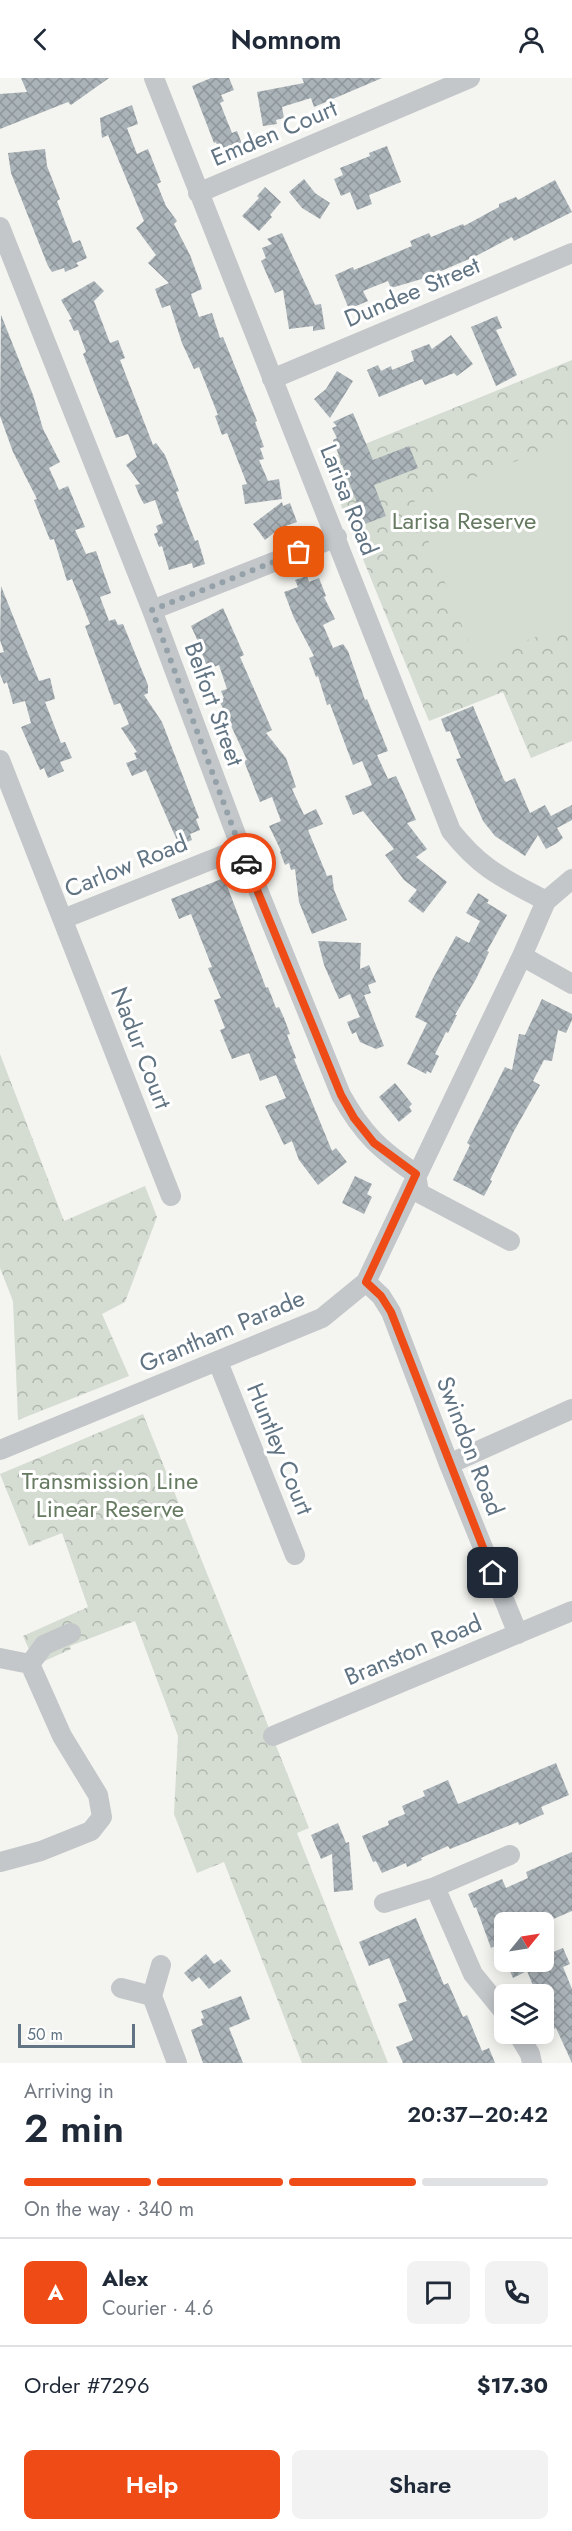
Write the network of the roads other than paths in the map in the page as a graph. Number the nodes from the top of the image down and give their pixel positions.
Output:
1 (154, 78) edge
2 (470, 78) edge
3 (198, 194) junction
4 (0, 227) edge
5 (572, 253) edge
6 (272, 379) junction
7 (337, 537) junction
8 (152, 610) junction
9 (0, 760) edge
10 (241, 848) junction
11 (572, 879) edge
12 (546, 901) junction
13 (63, 918) junction
14 (522, 956) junction
15 (572, 984) edge
16 (416, 1174) junction
17 (171, 1196) dead end
18 (510, 1241) dead end
19 (366, 1282) junction
20 (218, 1362) junction
21 (572, 1409) edge
22 (0, 1450) edge
23 (449, 1464) junction
24 (295, 1555) dead end
25 (572, 1611) edge
26 (71, 1633) dead end
27 (518, 1634) junction
28 (0, 1658) edge
29 (30, 1664) junction
30 (273, 1736) dead end
31 (510, 1855) dead end
32 (0, 1862) edge
33 (435, 1887) junction
34 (384, 1904) dead end
35 (161, 1965) dead end
36 (121, 1988) dead end
37 (152, 1996) junction
38 (494, 2000) edge
39 (524, 2044) edge
40 (177, 2063) edge
41 (532, 2063) edge

1 - 3 street, Larisa Road
2 - 3 street, Emden Court
3 - 6 street, Larisa Road
4 - 8 street, Belfort Street
5 - 6 street, Dundee Street
6 - 7 street, Larisa Road
7 - 8 street
7 - 12 street, Larisa Road
8 - 10 street, Belfort Street
9 - 13 street, Nadur Court
10 - 13 street, Carlow Road
10 - 16 street, Belfort Street
11 - 12 street, Grantham Parade
12 - 14 street, Grantham Parade
13 - 17 street, Nadur Court
14 - 15 street
14 - 16 street, Grantham Parade
16 - 18 street
16 - 19 street, Grantham Parade
19 - 20 street, Grantham Parade
19 - 23 street, Swindon Road
20 - 22 street, Grantham Parade
20 - 24 street, Huntley Court
21 - 23 street
23 - 27 street, Swindon Road
25 - 27 street, Branston Road
26 - 29 street
27 - 30 street, Branston Road
28 - 29 street
29 - 32 street
31 - 33 street
33 - 34 street
33 - 38 street
35 - 37 street
36 - 37 street
37 - 40 street
39 - 41 street

